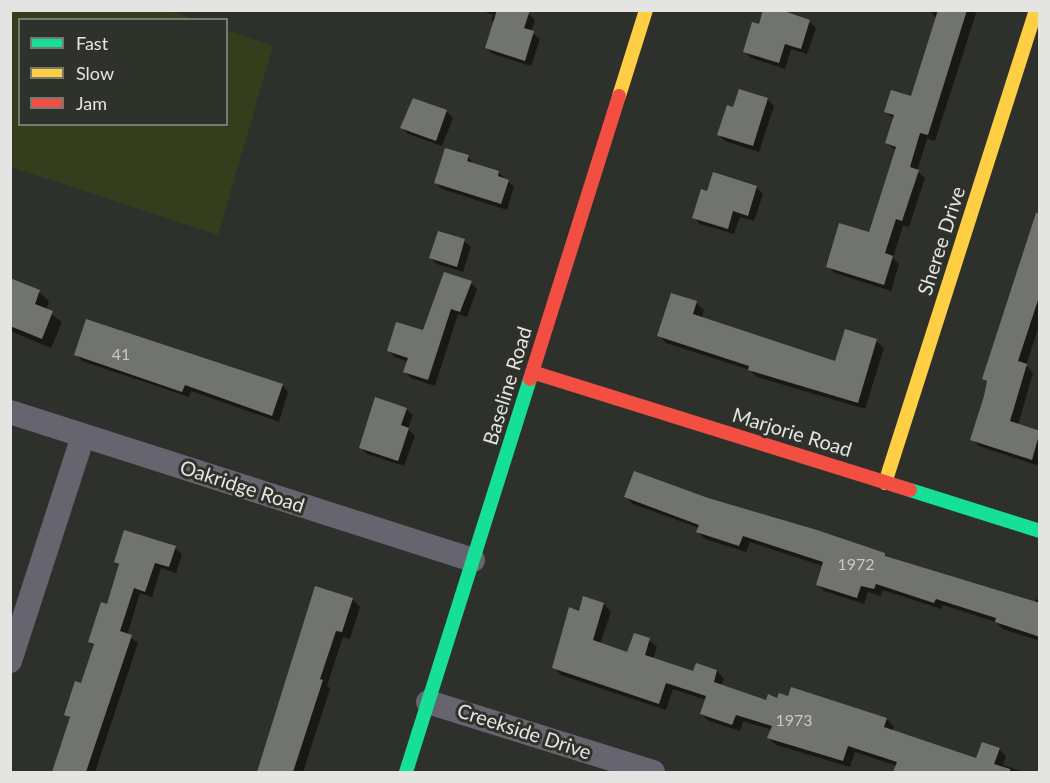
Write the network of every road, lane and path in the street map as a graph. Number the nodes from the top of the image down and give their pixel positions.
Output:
1 (646, 10) edge
2 (1036, 19) edge
3 (532, 372) junction
4 (10, 412) edge
5 (83, 436) junction
6 (885, 483) junction
7 (1040, 531) edge
8 (473, 560) junction
9 (10, 661) edge
10 (428, 702) junction
11 (406, 772) edge
12 (653, 772) edge

1 - 3 street, Baseline Road
2 - 6 street, Sheree Drive
3 - 6 street, Marjorie Road
3 - 8 street, Baseline Road
4 - 5 street, Oakridge Road
5 - 8 street, Oakridge Road
5 - 9 street
6 - 7 street, Marjorie Road
8 - 10 street, Baseline Road
10 - 11 street, Baseline Road
10 - 12 street, Creekside Drive

